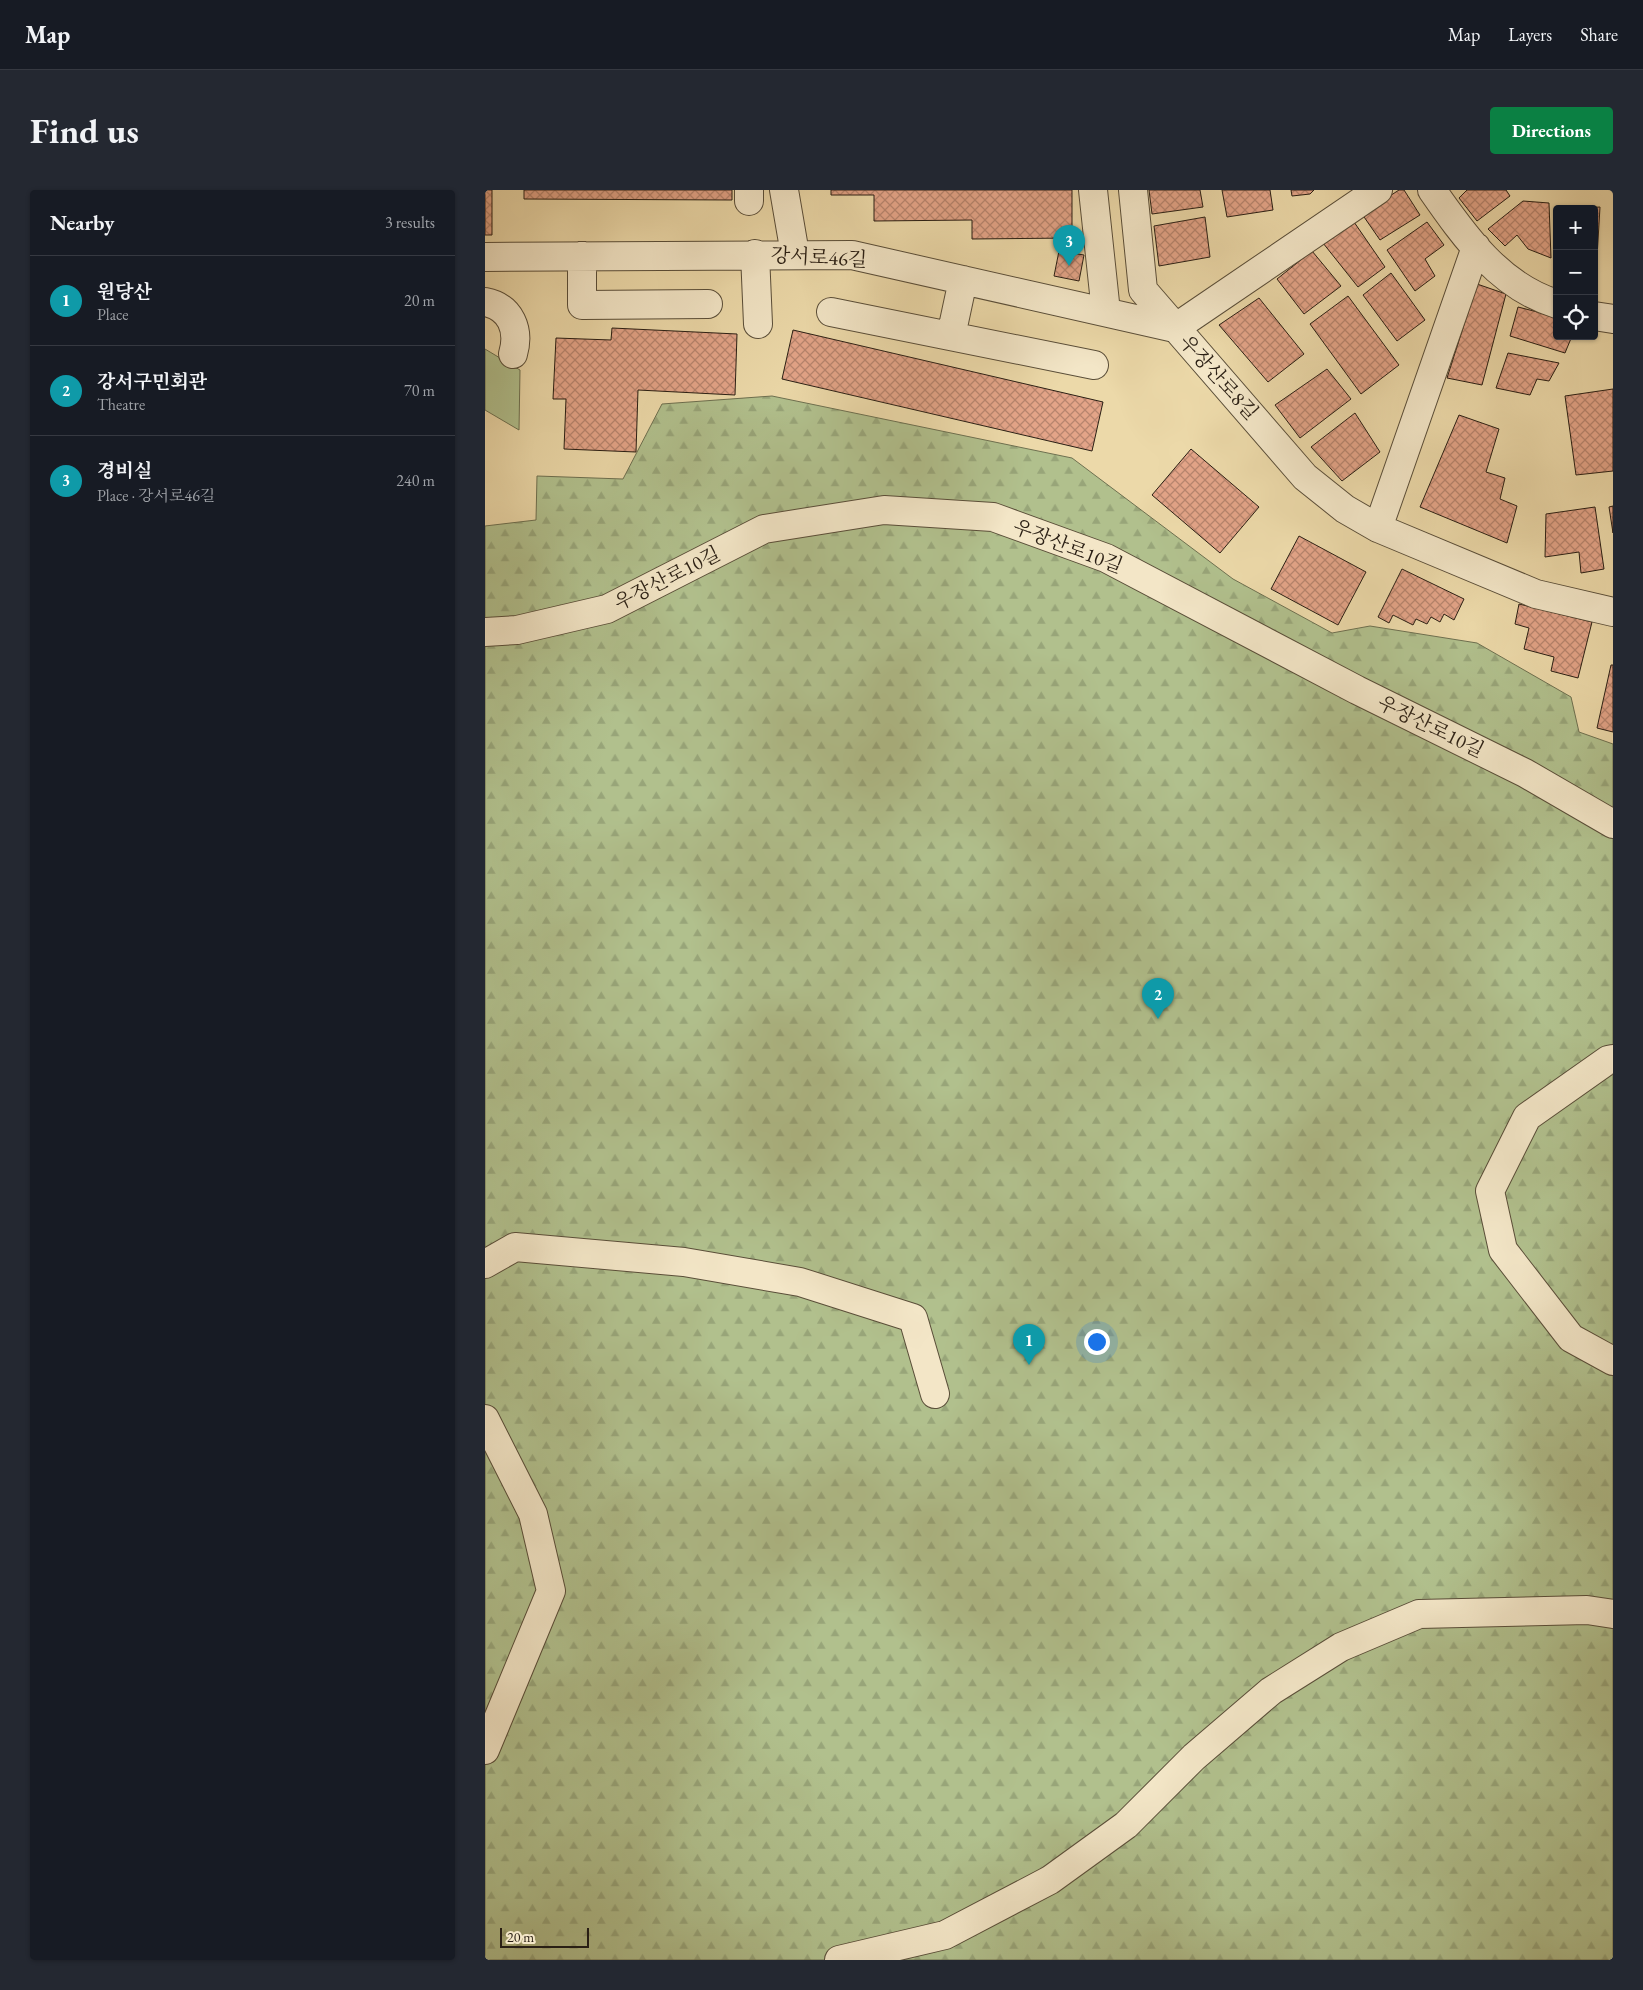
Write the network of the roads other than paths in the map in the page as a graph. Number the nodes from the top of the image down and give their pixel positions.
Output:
1 (784, 190) edge
2 (1093, 190) edge
3 (1133, 190) edge
4 (1378, 190) edge
5 (1440, 193) edge
6 (1475, 247) junction
7 (755, 254) junction
8 (795, 254) junction
9 (582, 256) junction
10 (485, 257) edge
11 (963, 280) junction
12 (485, 302) edge
13 (1553, 303) edge
14 (708, 304) dead end
15 (831, 312) dead end
16 (1106, 312) junction
17 (1598, 317) edge
18 (1613, 319) edge
19 (758, 324) dead end
20 (1175, 328) junction
21 (951, 336) junction
22 (513, 354) dead end
23 (1094, 365) dead end
24 (1378, 528) junction
25 (1613, 612) edge
26 (485, 632) edge
27 (1613, 824) edge
28 (1613, 1059) edge
29 (485, 1264) edge
30 (1613, 1361) edge
31 (935, 1394) dead end
32 (485, 1419) edge
33 (1613, 1614) edge
34 (485, 1750) edge
35 (839, 1960) edge

1 - 8 street
2 - 16 street
3 - 20 street
4 - 20 street, 우장산로8길
5 - 6 street
6 - 13 street
6 - 24 street
7 - 8 street, 강서로46길
7 - 9 street, 강서로46길
7 - 19 street
8 - 11 street, 강서로46길
9 - 10 street, 강서로46길
9 - 14 street
11 - 16 street, 강서로46길
11 - 21 street
12 - 22 street
15 - 21 street
16 - 20 street, 강서로46길
17 - 18 street
20 - 24 street, 우장산로8길
21 - 23 street
24 - 25 street, 우장산로8길
26 - 27 street, 우장산로10길
28 - 30 street
29 - 31 street
32 - 34 street
33 - 35 street

